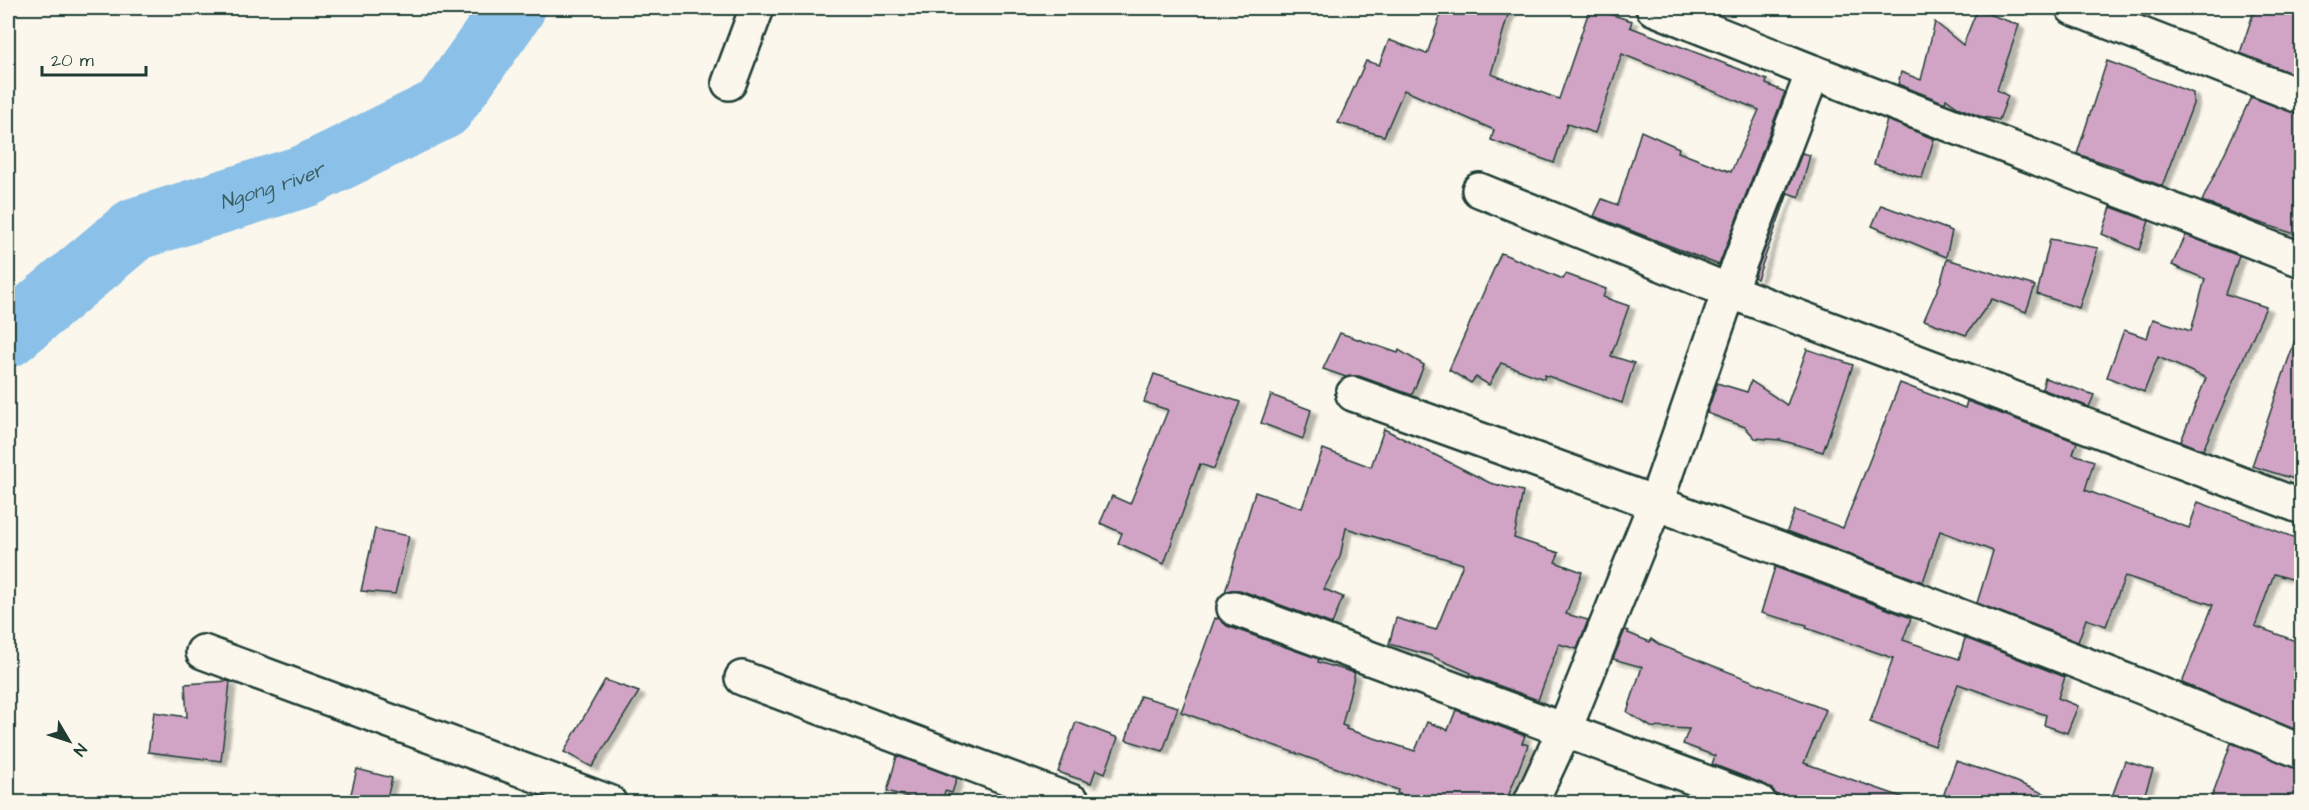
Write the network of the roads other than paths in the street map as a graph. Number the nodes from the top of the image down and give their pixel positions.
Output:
1 (757, 8) edge
2 (1653, 8) edge
3 (2073, 8) edge
4 (1813, 72) junction
5 (729, 83) dead end
6 (2301, 97) edge
7 (1479, 190) dead end
8 (2301, 260) edge
9 (1730, 291) junction
10 (1353, 394) dead end
11 (1656, 502) junction
12 (2301, 507) edge
13 (1234, 608) dead end
14 (203, 652) dead end
15 (742, 678) dead end
16 (1564, 730) junction
17 (2301, 752) edge
18 (609, 802) edge
19 (1073, 802) edge
20 (1531, 802) edge
21 (1759, 802) edge

1 - 5 street
2 - 4 street
3 - 6 street
4 - 8 street
4 - 9 street
7 - 9 street
9 - 11 street
9 - 12 street
10 - 11 street
11 - 16 street
11 - 17 street
13 - 16 street
14 - 18 street
15 - 19 street
16 - 20 street
16 - 21 street

